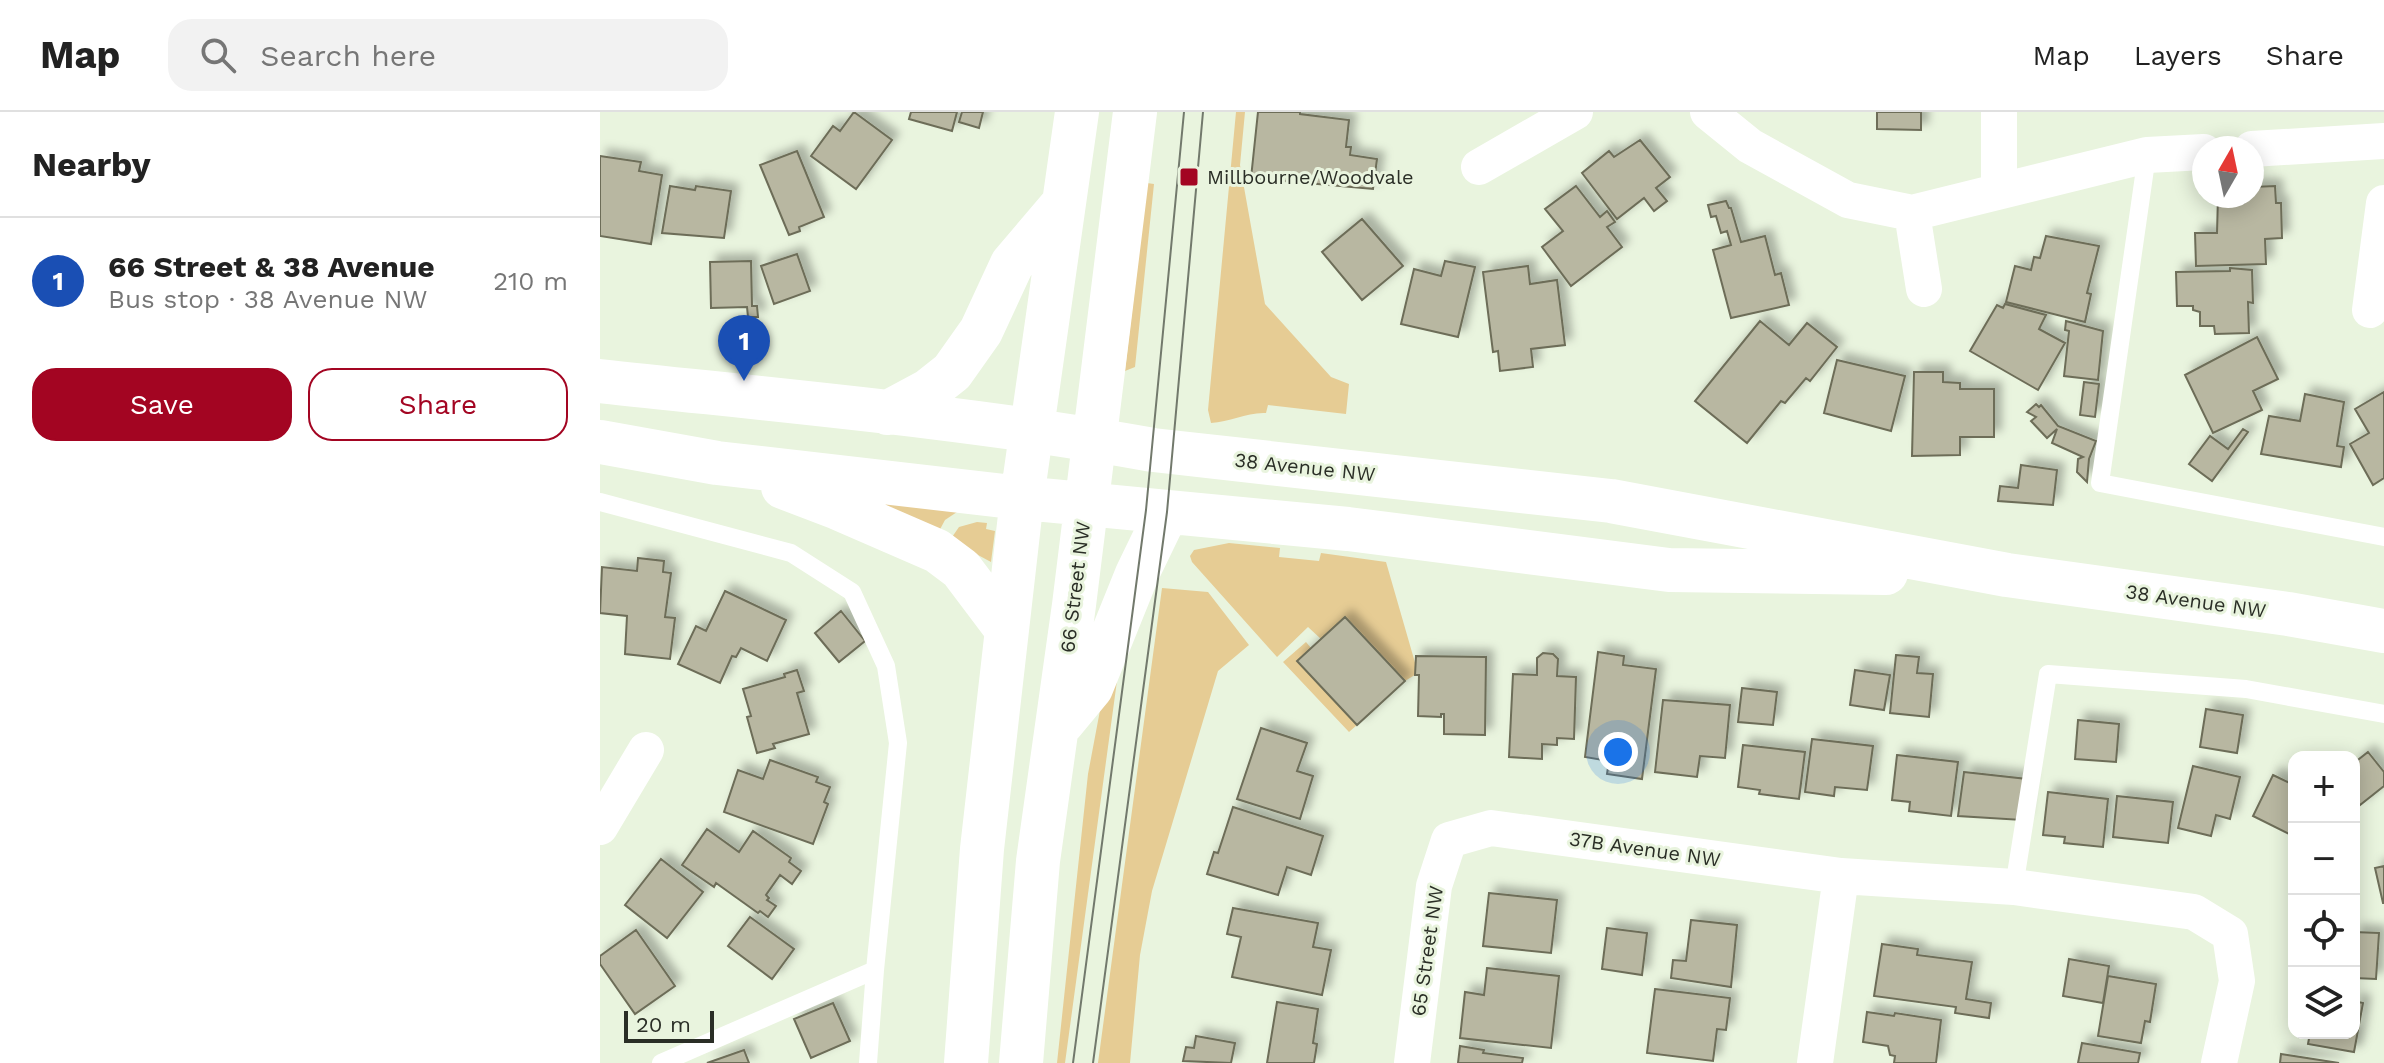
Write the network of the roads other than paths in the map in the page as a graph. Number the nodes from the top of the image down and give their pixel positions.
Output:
1 (1077, 112) edge
2 (1135, 112) edge
3 (1575, 112) edge
4 (1708, 112) edge
5 (1999, 112) edge
6 (2384, 141) edge
7 (2264, 148) edge
8 (2192, 153) edge
9 (2147, 155) junction
10 (1479, 167) dead end
11 (1999, 191) junction
12 (2384, 203) edge
13 (1063, 204) junction
14 (1912, 213) junction
15 (1924, 289) dead end
16 (2370, 310) dead end
17 (600, 381) edge
18 (887, 413) junction
19 (1032, 431) junction
20 (1093, 439) junction
21 (600, 442) edge
22 (717, 463) junction
23 (1022, 498) junction
24 (600, 502) edge
25 (1085, 504) junction
26 (1167, 512) junction
27 (2384, 537) edge
28 (2007, 575) junction
29 (1007, 630) junction
30 (2384, 631) edge
31 (2384, 714) edge
32 (1057, 729) junction
33 (646, 750) dead end
34 (600, 827) edge
35 (1449, 840) joint
36 (1841, 876) junction
37 (2014, 887) junction
38 (875, 970) junction
39 (661, 1063) edge
40 (868, 1063) edge
41 (966, 1063) edge
42 (1021, 1063) edge
43 (1412, 1063) edge
44 (1815, 1063) edge
45 (2219, 1063) edge

1 - 13 street
2 - 20 street, 66 Street NW
3 - 10 street
4 - 14 street
5 - 11 street
6 - 7 street
8 - 9 street
9 - 11 street
9 - 27 lane
11 - 14 street
12 - 16 street
13 - 18 street
13 - 19 street
14 - 15 street
17 - 18 street, 38 Avenue NW
18 - 19 street, 38 Avenue NW
19 - 20 street, 38 Avenue NW
19 - 23 street
20 - 25 street, 66 Street NW
20 - 28 street, 38 Avenue NW
21 - 22 street, 38 Avenue NW
22 - 23 street, 38 Avenue NW
22 - 29 street
23 - 25 street, 38 Avenue NW
23 - 29 street
24 - 38 lane
25 - 26 street, 38 Avenue NW
25 - 32 street, 66 Street NW
26 - 28 street, 38 Avenue NW
26 - 32 street
28 - 30 street, 38 Avenue NW
29 - 41 street
31 - 37 lane
32 - 42 street, 66 Street NW
33 - 34 street
35 - 36 street, 37B Avenue NW
35 - 43 street, 65 Street NW
36 - 37 street, 37B Avenue NW
36 - 44 street
37 - 45 street, 37B Avenue NW
38 - 39 lane
38 - 40 lane

